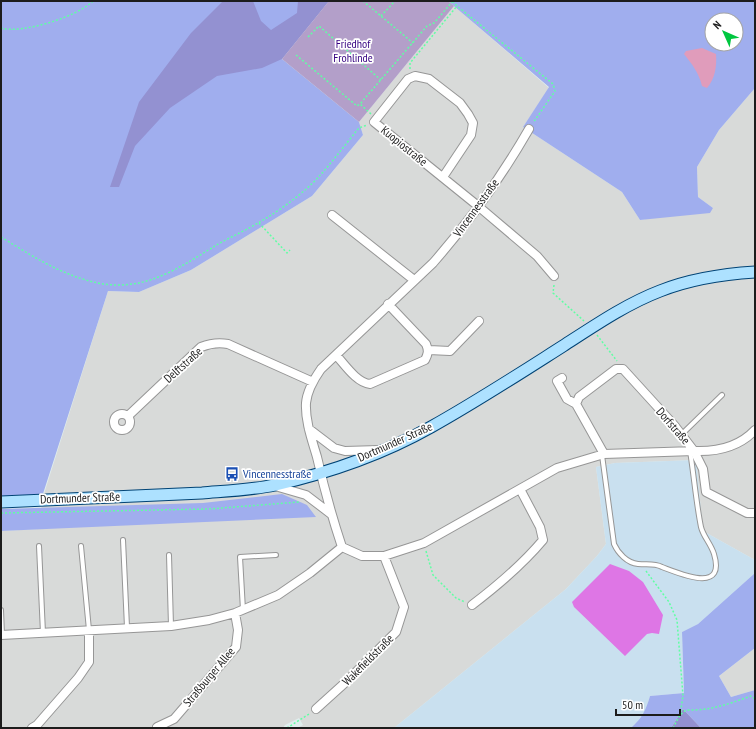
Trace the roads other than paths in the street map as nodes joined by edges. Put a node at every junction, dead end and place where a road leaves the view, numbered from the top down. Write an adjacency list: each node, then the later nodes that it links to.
1 (529, 129): 3 (street, Vincennesstraße)
2 (442, 177): 2 (street, Kuopiostraße); 3 (street, Kuopiostraße)
3 (478, 206): 6 (street, Kuopiostraße); 7 (street, Vincennesstraße)
4 (332, 215): 7 (street)
5 (755, 272): 20 (main road, Dortmunder Straße)
6 (554, 276)
7 (414, 280): 8 (street, Vincennesstraße)
8 (388, 304): 10 (street); 11 (street, Vincennesstraße)
9 (479, 321): 10 (street)
10 (429, 350): 11 (street)
11 (336, 355): 13 (street, Vincennesstraße)
12 (562, 378): 15 (street)
13 (313, 382): 16 (street, Delftstraße); 17 (street, Vincennesstraße)
14 (722, 395): 19 (lane)
15 (576, 404): 19 (street, Dorfstraße); 22 (street)
16 (128, 416)
17 (309, 429): 20 (street); 23 (street, Vincennesstraße)
18 (755, 430): 21 (street, Dorfstraße)
19 (681, 434): 21 (street, Dorfstraße)
20 (381, 450): 23 (main road, Dortmunder Straße)
21 (692, 451): 22 (street); 22 (lane); 27 (street)
22 (603, 455): 25 (street)
23 (320, 472): 24 (main road, Dortmunder Straße); 28 (street)
24 (273, 485): 26 (main road, Dortmunder Straße); 28 (street)
25 (520, 489): 35 (street); 36 (street)
26 (1, 502)
27 (755, 513)
28 (331, 514): 32 (street)
29 (123, 540): 40 (lane)
30 (39, 546): 42 (lane)
31 (81, 546): 41 (lane)
32 (342, 547): 35 (street); 38 (street)
33 (169, 555): 39 (lane)
34 (276, 555): 38 (lane)
35 (384, 556): 44 (street, Wakefieldstraße)
36 (472, 605)
37 (1, 610): 43 (lane)
38 (239, 611): 39 (street); 45 (street, Straßburger Allee)
39 (171, 626): 40 (street)
40 (127, 627): 41 (street)
41 (89, 630): 42 (street); 46 (street)
42 (43, 633): 43 (street)
43 (2, 635)
44 (316, 710)
45 (157, 727)
46 (32, 728)

